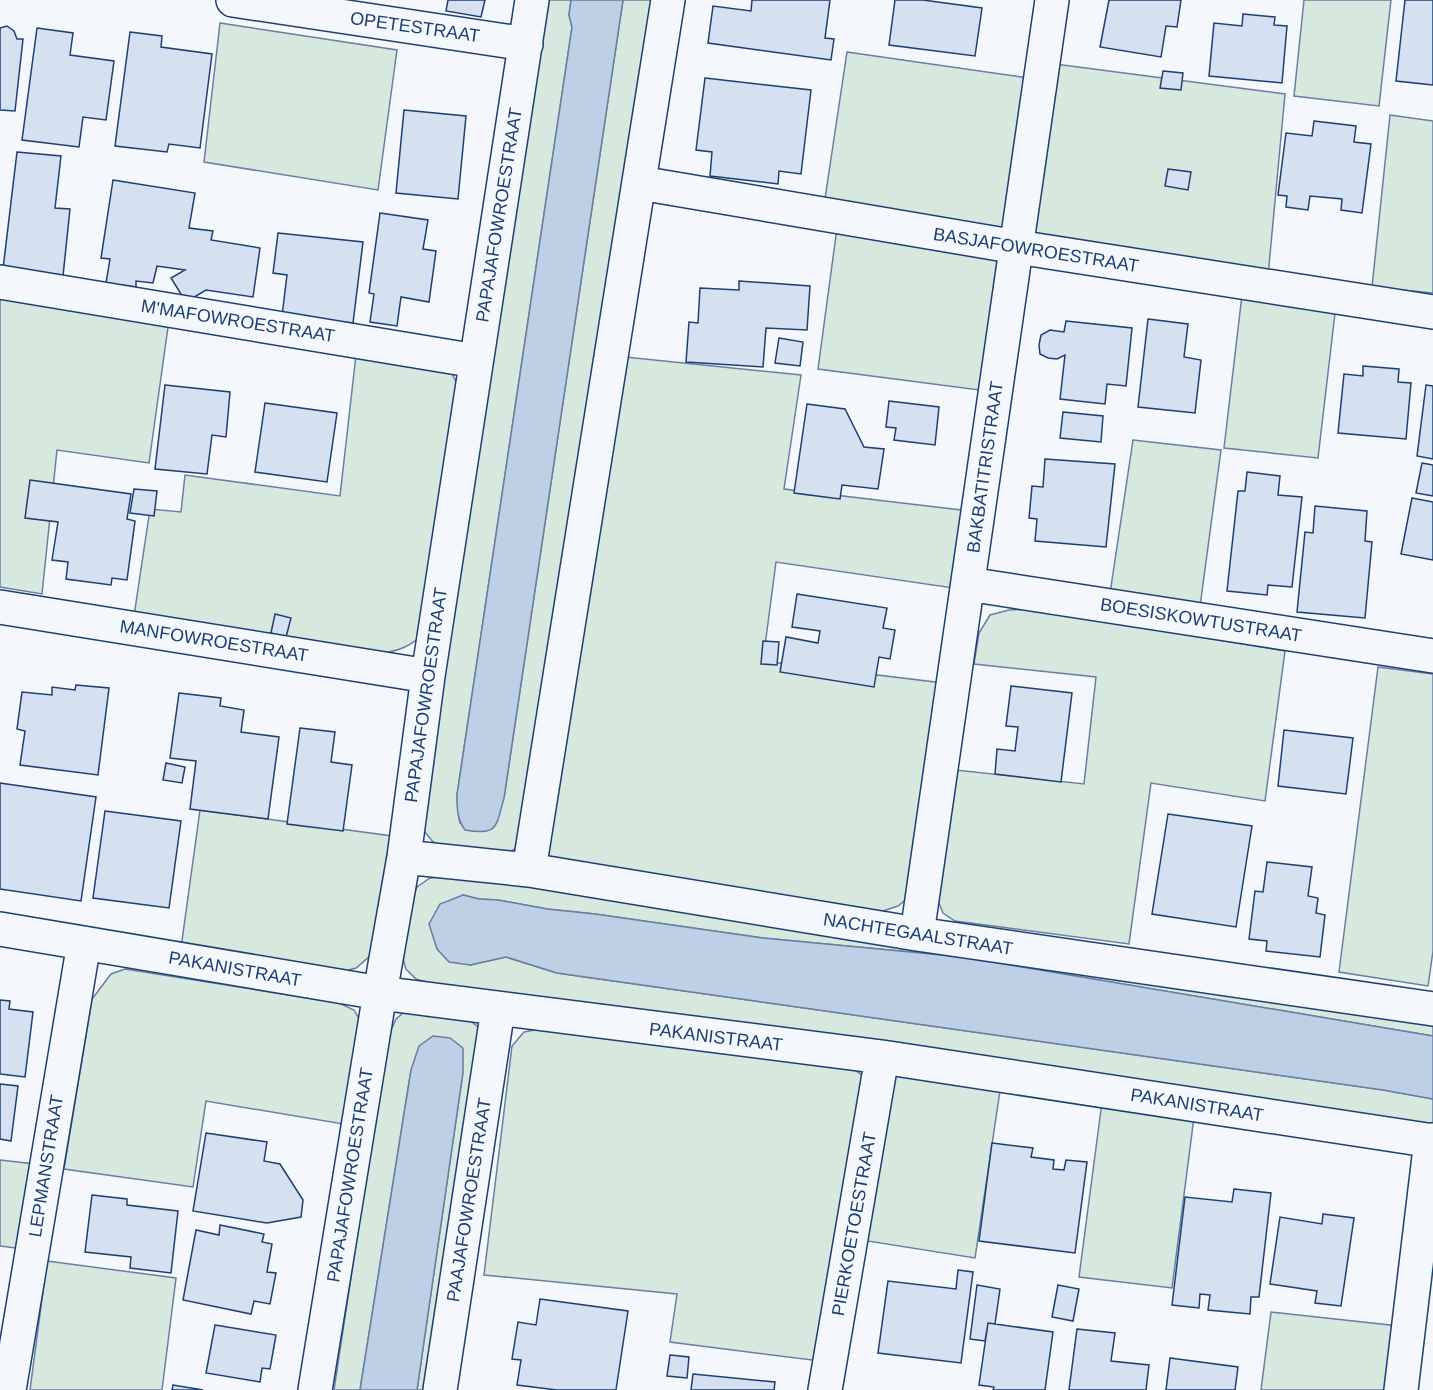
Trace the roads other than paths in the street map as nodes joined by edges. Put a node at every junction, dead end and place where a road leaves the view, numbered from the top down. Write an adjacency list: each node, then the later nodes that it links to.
1 (233, 0): 5 (street, OPETESTRAAT)
2 (532, 0): 5 (street, PAPAJAFOWROESTRAAT)
3 (668, 0): 6 (street)
4 (1052, 0): 7 (street, BAKBATITRISTRAAT)
5 (526, 44): 10 (street, PAPAJAFOWROESTRAAT)
6 (639, 183): 7 (street, BASJAFOWROESTRAAT); 16 (street)
7 (1017, 248): 9 (street, BASJAFOWROESTRAAT); 11 (street, BAKBATITRISTRAAT)
8 (0, 282): 10 (street, M'MAFOWROESTRAAT)
9 (1433, 312)
10 (476, 361): 14 (street, PAPAJAFOWROESTRAAT)
11 (968, 584): 13 (street, BOESISKOWTUSTRAAT); 18 (street, BAKBATITRISTRAAT)
12 (0, 607): 14 (street, MANFOWROESTRAAT)
13 (1433, 656)
14 (428, 676): 15 (street, PAPAJAFOWROESTRAAT)
15 (404, 857): 16 (street, NACHTEGAALSTRAAT); 20 (street, PAPAJAFOWROESTRAAT)
16 (529, 870): 18 (street, NACHTEGAALSTRAAT)
17 (0, 929): 19 (street, PAKANISTRAAT)
18 (917, 934): 22 (street, NACHTEGAALSTRAAT)
19 (84, 943): 20 (street, PAKANISTRAAT); 25 (street, LEPMANSTRAAT)
20 (380, 993): 21 (street, PAKANISTRAAT); 26 (street, PAPAJAFOWROESTRAAT)
21 (498, 1009): 23 (street, PAKANISTRAAT); 27 (street, PAAJAFOWROESTRAAT)
22 (1433, 1009)
23 (882, 1057): 24 (street, PAKANISTRAAT); 28 (street, PIERKOETOESTRAAT)
24 (1432, 1141): 29 (street)
25 (9, 1390)
26 (315, 1390)
27 (440, 1390)
28 (825, 1390)
29 (1401, 1390)

